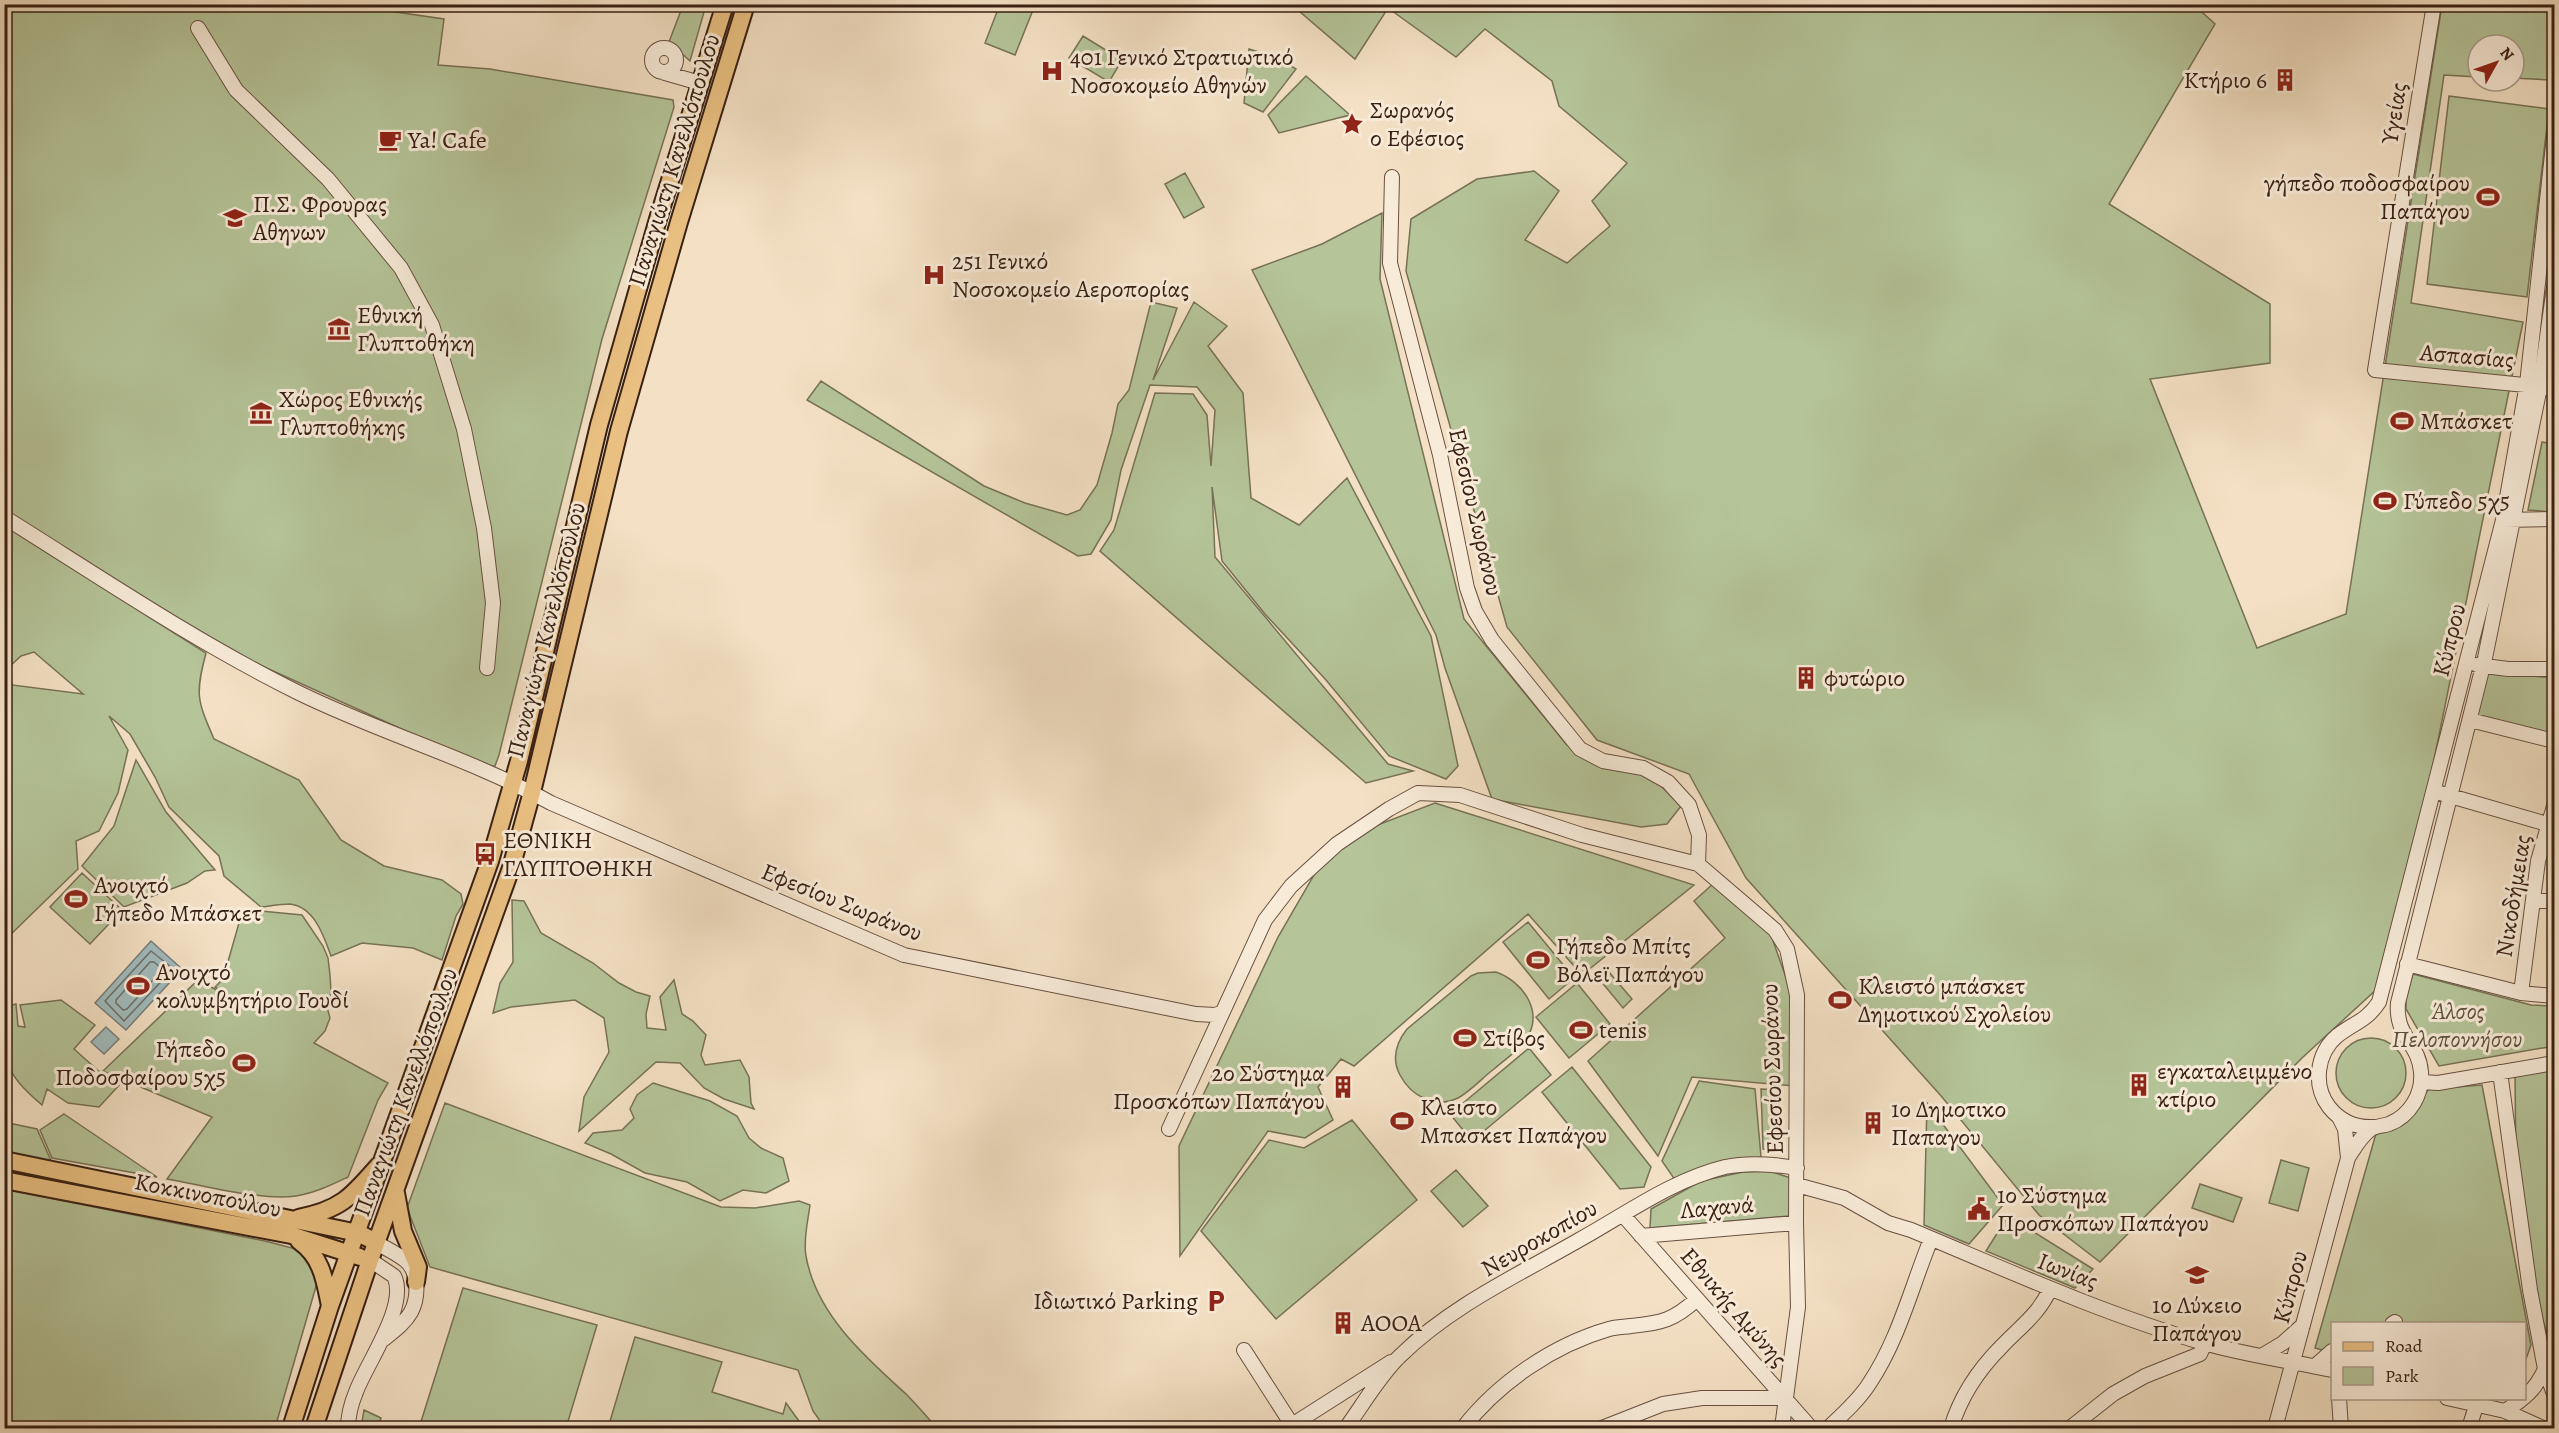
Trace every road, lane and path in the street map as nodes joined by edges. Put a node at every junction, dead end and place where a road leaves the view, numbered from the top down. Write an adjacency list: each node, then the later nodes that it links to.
1 (724, 4): 6 (main road, Παναγιώτη Κανελλόπουλου)
2 (746, 4): 26 (main road, Παναγιώτη Κανελλόπουλου)
3 (2434, 4): 13 (street, Υγείας)
4 (198, 28): 20 (street)
5 (665, 73): 6 (street)
6 (700, 83): 24 (main road, Παναγιώτη Κανελλόπουλου)
7 (2554, 138): 9 (street, Κύπρου)
8 (1392, 177): 30 (street, Εφεσίου Σωράνου)
9 (2551, 191): 10 (street, Κύπρου)
10 (2539, 276): 11 (street); 14 (street, Κύπρου)
11 (2554, 277)
12 (2554, 287): 14 (street, Κύπρου)
13 (2375, 370): 14 (street, Ασπασίας)
14 (2541, 386): 16 (street, Κύπρου)
15 (4, 517): 24 (street, Εφεσίου Σωράνου)
16 (2509, 519): 17 (street); 18 (street, Κύπρου); 19 (street, Κύπρου)
17 (2554, 519)
18 (2466, 662): 19 (street); 25 (street, Κύπρου)
19 (2483, 666): 21 (street); 22 (street, Κύπρου)
20 (488, 668)
21 (2554, 669)
22 (2470, 720): 23 (street); 27 (street, Κύπρου)
23 (2554, 741)
24 (512, 782): 26 (street, Εφεσίου Σωράνου); 43 (main road, Παναγιώτη Κανελλόπουλου)
25 (2435, 791): 27 (street); 40 (street, Κύπρου)
26 (532, 792): 36 (street, Εφεσίου Σωράνου); 49 (main road, Παναγιώτη Κανελλόπουλου)
27 (2449, 795): 29 (street); 33 (street, Κύπρου)
28 (2554, 806): 29 (street, Νικοδήμειας)
29 (2551, 826): 31 (street, Νικοδήμειας)
30 (1698, 864): 36 (street, Εφεσίου Σωράνου); 46 (street, Εφεσίου Σωράνου)
31 (2533, 901): 32 (street); 34 (street, Νικοδήμειας)
32 (2554, 901)
33 (2408, 964): 34 (street); 39 (street, Κύπρου)
34 (2521, 993): 35 (street)
35 (2554, 996)
36 (1221, 1013): 42 (street, Εφεσίου Σωράνου)
37 (2554, 1063): 38 (street)
38 (2500, 1072): 39 (street); 72 (street)
39 (2421, 1082): 41 (street, Κύπρου)
40 (2339, 1117): 41 (street); 44 (street, Κύπρου)
41 (2374, 1127): 44 (street, Κύπρου)
42 (1169, 1129)
43 (386, 1157): 52 (main road); 53 (main road, Παναγιώτη Κανελλόπουλου)
44 (2348, 1158): 63 (street, Κύπρου)
45 (4, 1160): 52 (main road, Κοκκινοπούλου)
46 (1797, 1168): 48 (street, Εφεσίου Σωράνου); 50 (street, Νευροκοπίου)
47 (4, 1180): 52 (main road, Κοκκινοπούλου)
48 (1797, 1185): 51 (street, Εφεσίου Σωράνου); 55 (street, Ιωνίας)
49 (396, 1192): 56 (main road, Παναγιώτη Κανελλόπουλου); 59 (main road)
50 (1623, 1215): 54 (street, Εθνικής Αμύνης); 69 (street, Νευροκοπίου)
51 (1796, 1223): 54 (street, Λαχανά); 76 (street, Εφεσίου Σωράνου)
52 (291, 1227): 53 (main road, Κοκκινοπούλου); 57 (main road, Κοκκινοπούλου); 62 (main road)
53 (358, 1233): 56 (main road, Κοκκινοπούλου); 57 (main road, Παναγιώτη Κανελλόπουλου); 58 (main road)
54 (1641, 1236): 61 (street, Εθνικής Αμύνης)
55 (1931, 1239): 60 (street, Ιωνίας); 91 (street)
56 (376, 1243): 58 (main road, Παναγιώτη Κανελλόπουλου); 59 (street)
57 (350, 1254): 58 (main road, Κοκκινοπούλου); 62 (main road, Παναγιώτη Κανελλόπουλου)
58 (370, 1260): 64 (street); 84 (main road, Παναγιώτη Κανελλόπουλου)
59 (416, 1282): 64 (street)
60 (2050, 1289): 65 (street, Ιωνίας); 92 (street)
61 (1697, 1299): 76 (street, Εθνικής Αμύνης); 87 (street)
62 (330, 1306): 83 (main road, Παναγιώτη Κανελλόπουλου)
63 (2302, 1325): 68 (street); 70 (street, Κύπρου)
64 (384, 1339): 85 (street)
65 (2205, 1343): 68 (street, Ιωνίας); 93 (street)
66 (1244, 1350): 82 (street)
67 (2331, 1351): 71 (street)
68 (2263, 1355): 70 (street, Ιωνίας)
69 (1399, 1356): 82 (street); 86 (street, Νευροκοπίου)
70 (2293, 1361): 71 (street, Ιωνίας); 94 (street, Κύπρου)
71 (2315, 1366): 73 (street, Ιωνίας)
72 (2546, 1369): 74 (street); 75 (street)
73 (2331, 1370)
74 (2554, 1394)
75 (2526, 1397)
76 (1784, 1398): 88 (street); 89 (street, Εφεσίου Σωράνου); 90 (street, Εθνικής Αμύνης)
77 (2339, 1400): 95 (street)
78 (2454, 1400): 80 (street)
79 (2522, 1400): 81 (street)
80 (2476, 1406): 81 (street); 96 (street)
81 (2505, 1411): 97 (street)
82 (1293, 1427)
83 (291, 1428)
84 (314, 1428)
85 (348, 1428)
86 (1346, 1428)
87 (1463, 1428)
88 (1602, 1428)
89 (1782, 1428)
90 (1811, 1428)
91 (1828, 1428)
92 (1951, 1428)
93 (2070, 1428)
94 (2275, 1428)
95 (2341, 1428)
96 (2467, 1428)
97 (2543, 1428)

